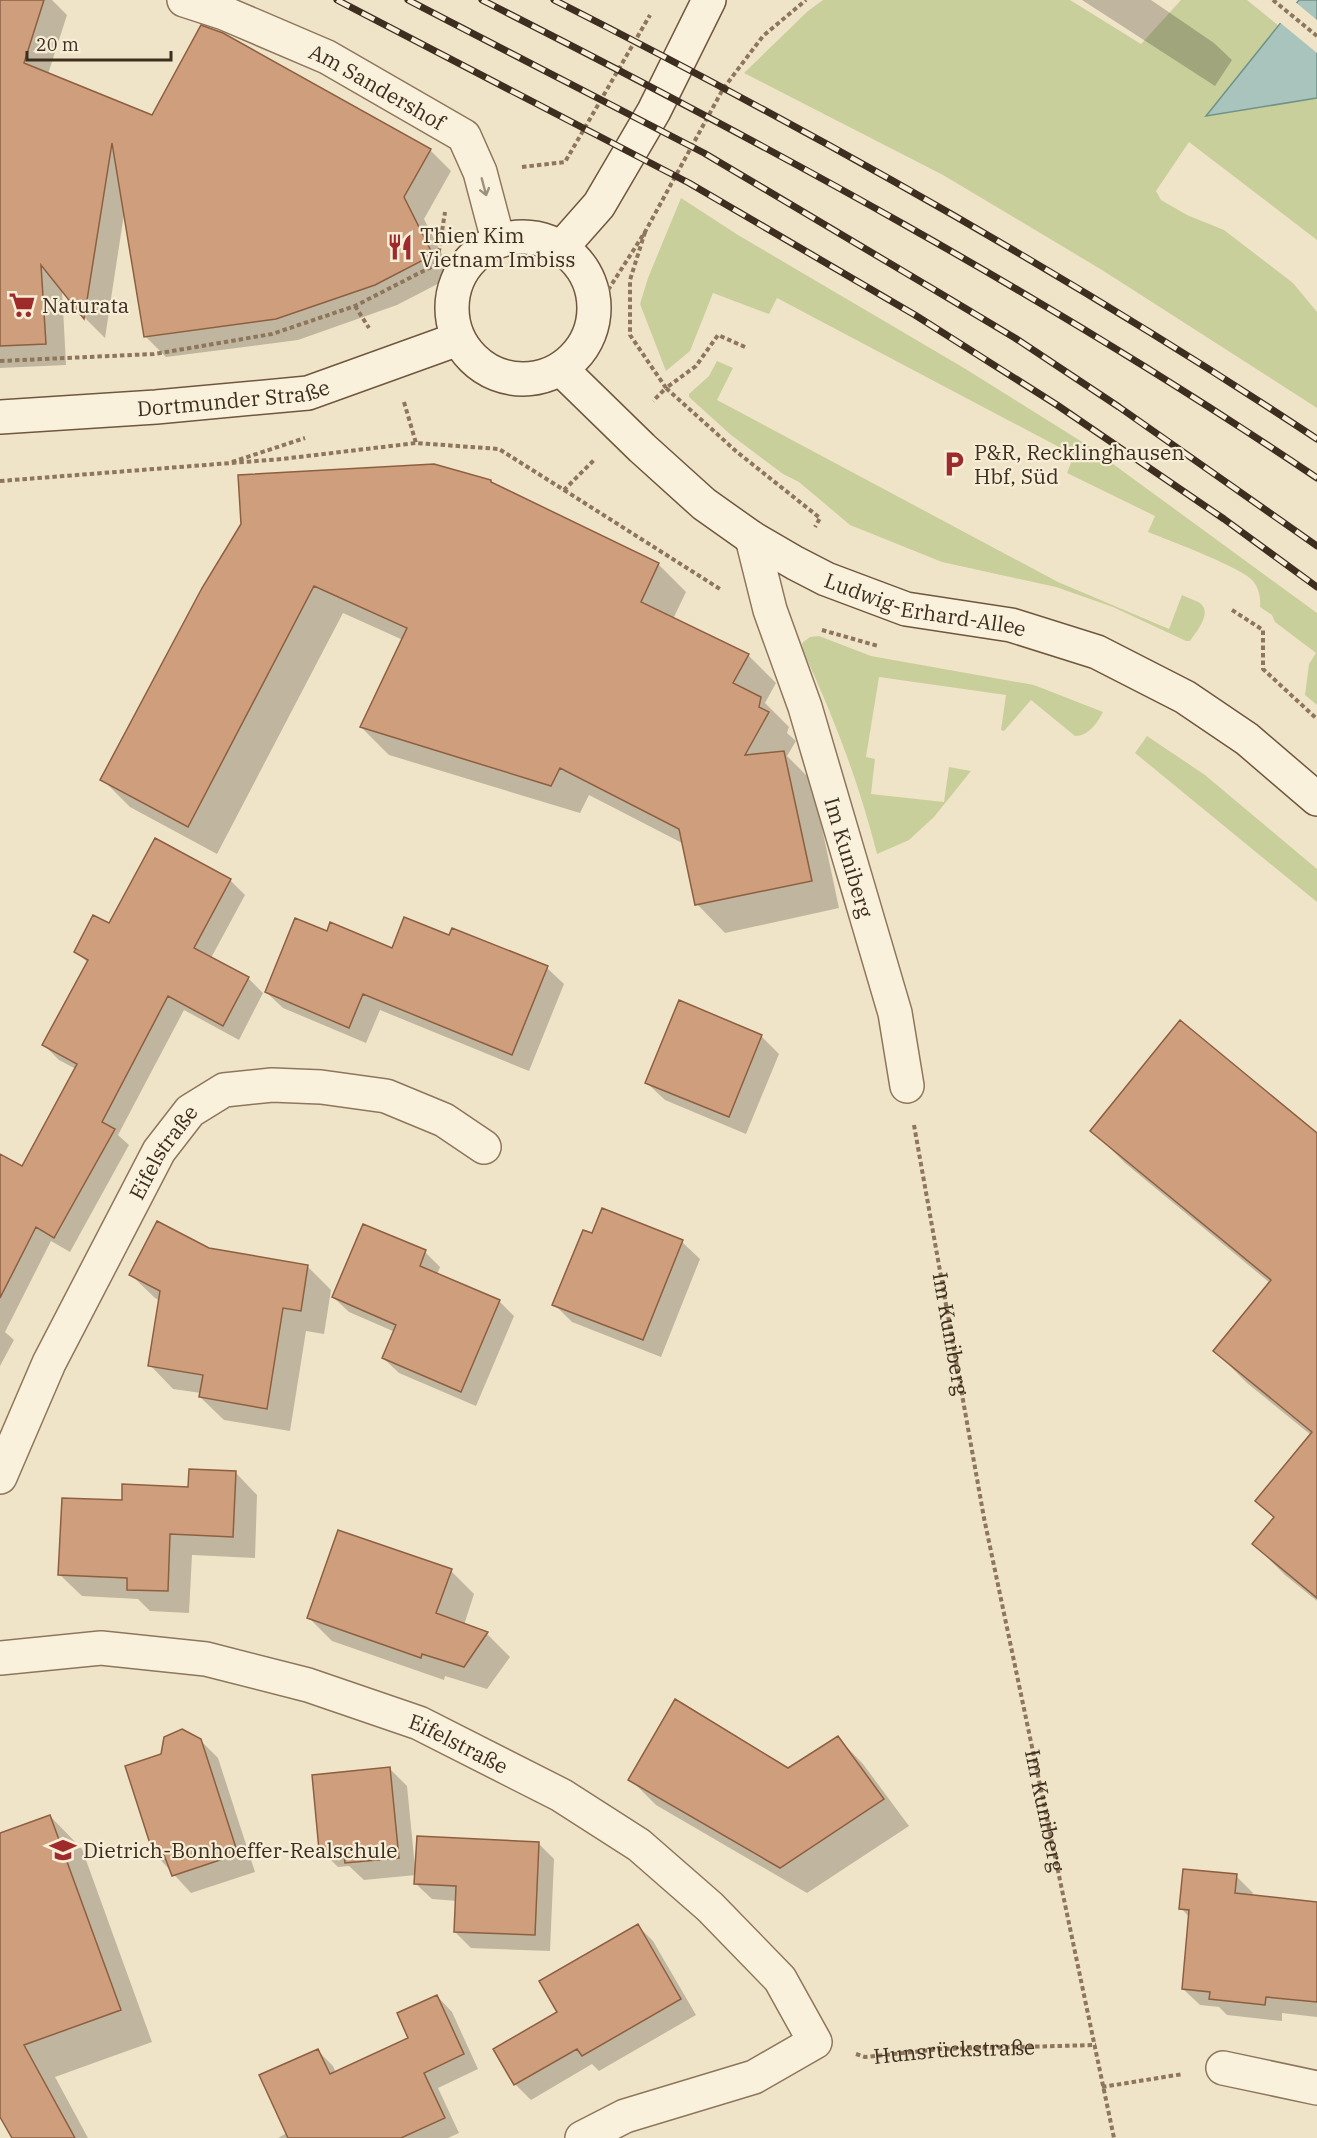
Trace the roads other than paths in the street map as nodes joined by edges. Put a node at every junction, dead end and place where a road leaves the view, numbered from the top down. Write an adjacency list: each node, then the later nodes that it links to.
1 (184, 0): 6 (street, Am Sandershof, one-way to 6)
2 (709, 0): 5 (street)
3 (720, 0): 5 (street)
4 (729, 0): 5 (street)
5 (691, 38): 7 (street)
6 (498, 240): 7 (street); 8 (street)
7 (562, 247): 9 (street)
8 (458, 339): 9 (street); 10 (street, Dortmunder Straße)
9 (562, 370): 11 (street, Ludwig-Erhard-Allee)
10 (0, 417)
11 (752, 538): 12 (street, Ludwig-Erhard-Allee); 13 (street, Im Kuniberg)
12 (1317, 799)
13 (908, 1086)
14 (484, 1147): 15 (street, Eifelstraße)
15 (0, 1477)
16 (0, 1658): 19 (street, Eifelstraße)
17 (1223, 2068): 18 (street)
18 (1317, 2088)
19 (582, 2138)

